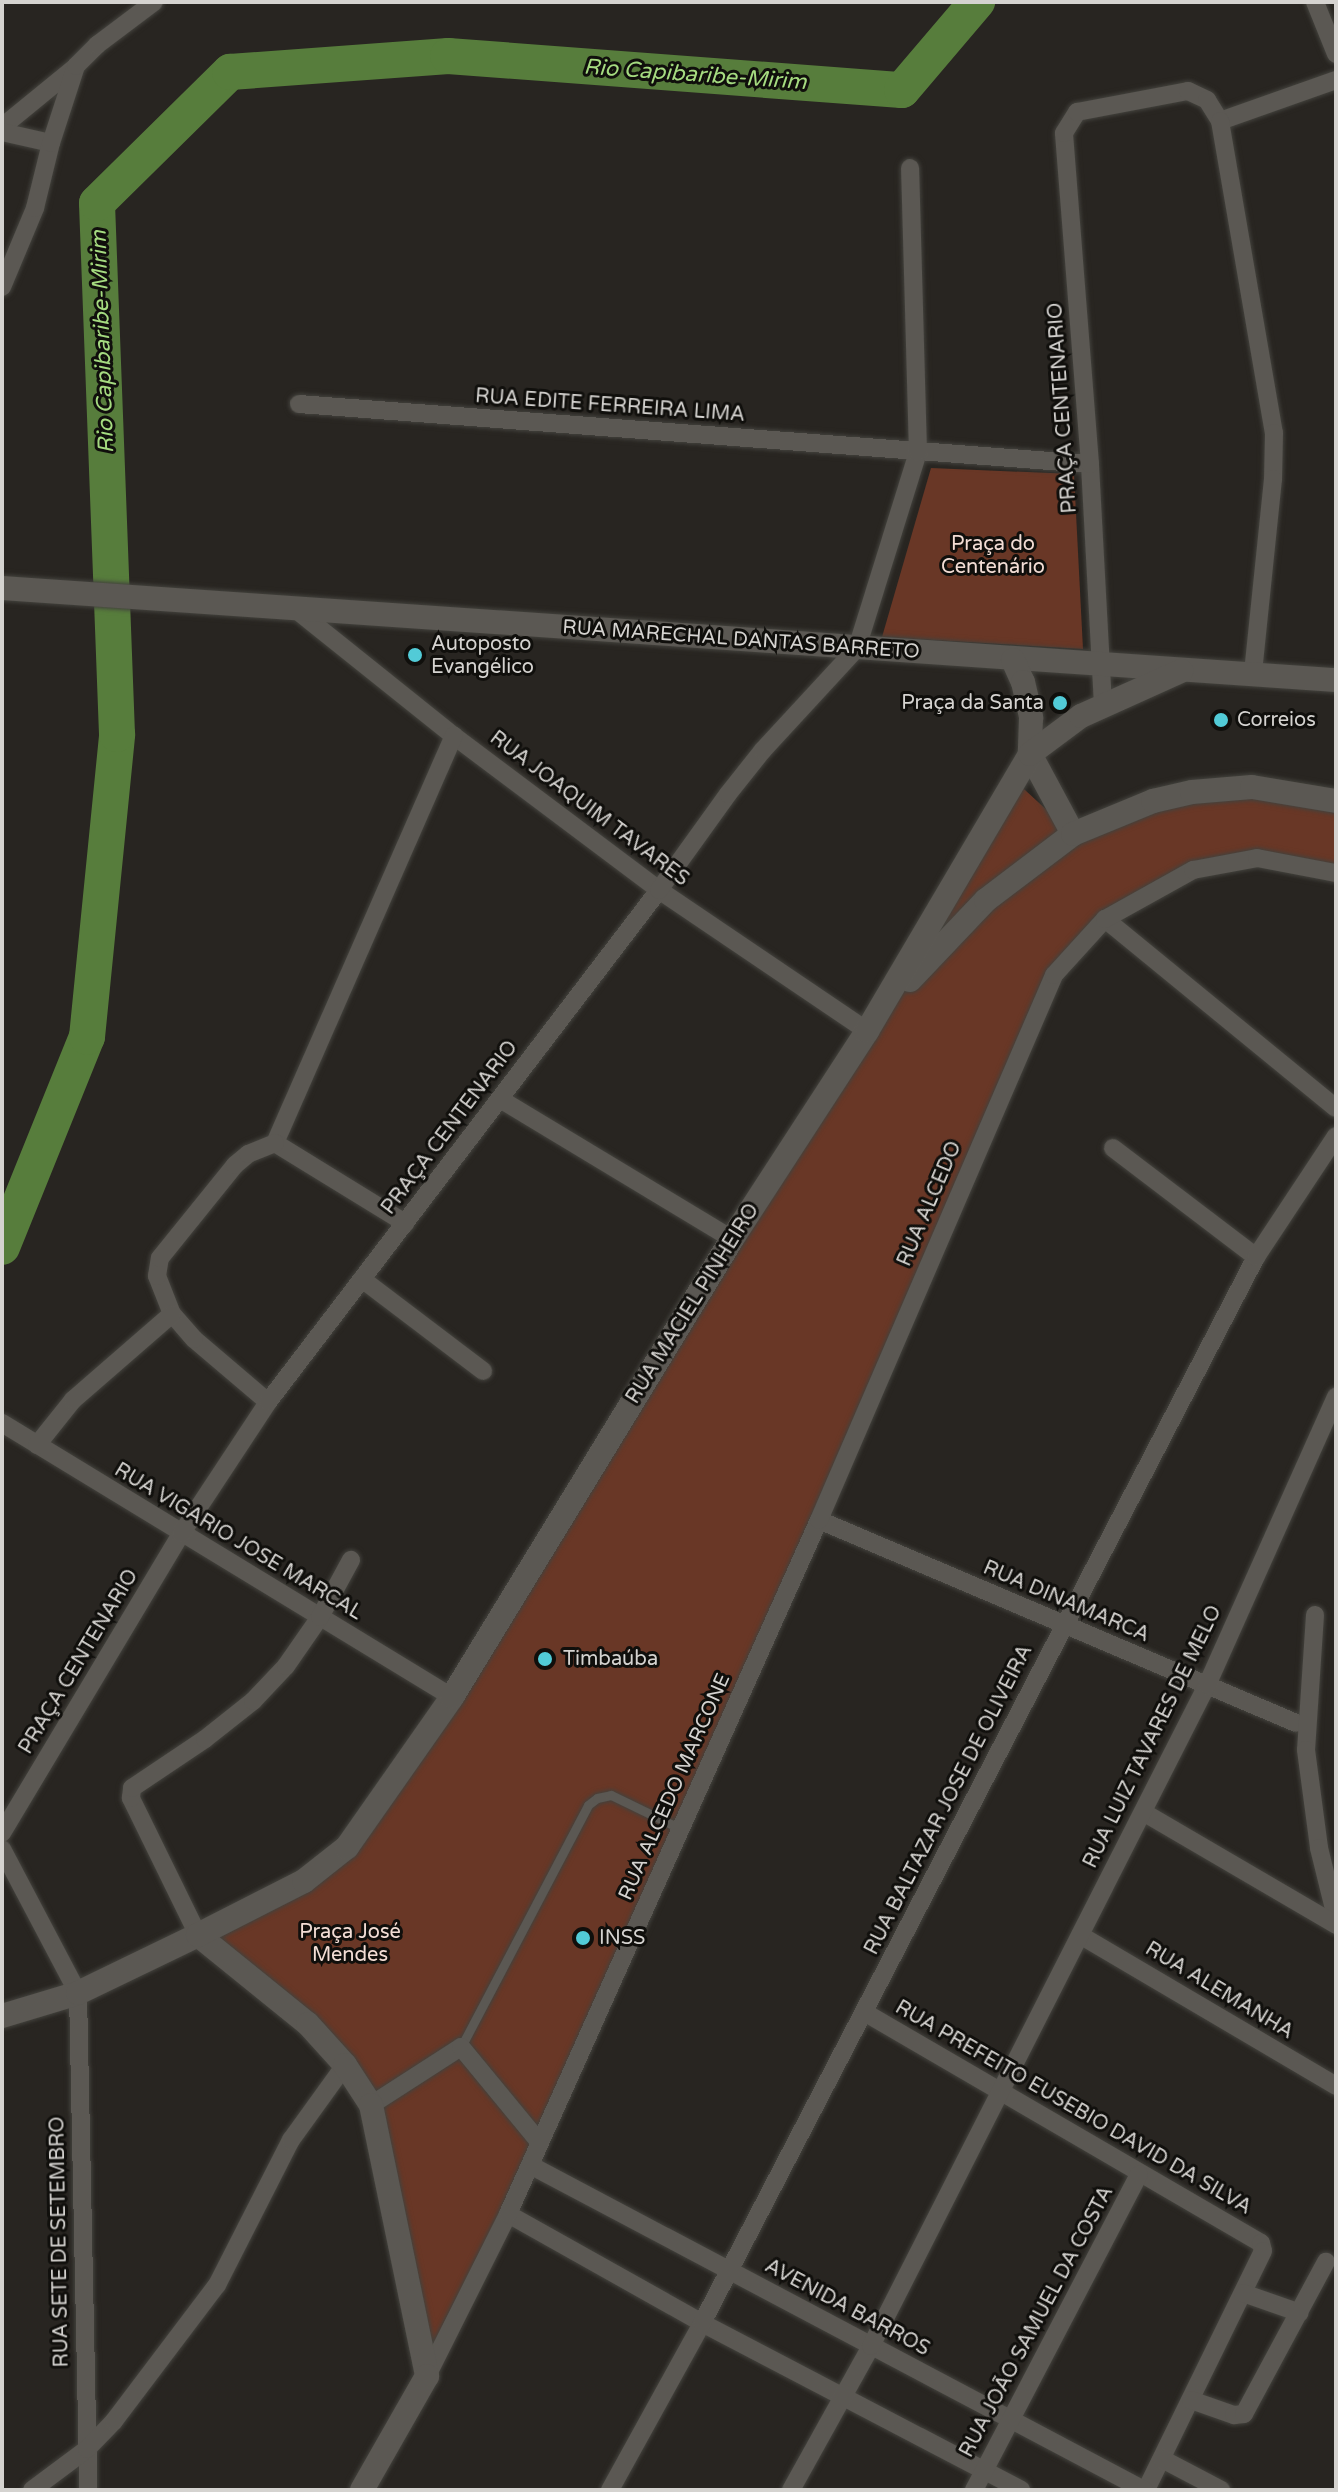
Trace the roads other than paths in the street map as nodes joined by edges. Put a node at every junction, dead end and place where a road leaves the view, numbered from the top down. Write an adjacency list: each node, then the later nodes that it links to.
1 (154, 2): 4 (street)
2 (1315, 2): 3 (street)
3 (1336, 54)
4 (76, 66): 7 (street); 8 (street)
5 (1336, 80): 6 (street)
6 (1220, 121): 13 (street, PRAÇA CENTENARIO); 20 (street)
7 (2, 130): 8 (street)
8 (51, 143): 10 (street)
9 (910, 168): 12 (street, PRAÇA CENTENARIO)
10 (2, 287)
11 (299, 404): 12 (street, RUA EDITE FERREIRA LIMA)
12 (918, 452): 13 (street, RUA EDITE FERREIRA LIMA); 16 (street, PRAÇA CENTENARIO)
13 (1090, 464): 18 (street, PRAÇA CENTENARIO)
14 (10, 588): 15 (street, RUA MARECHAL DANTAS BARRETO)
15 (294, 608): 16 (street, RUA MARECHAL DANTAS BARRETO); 23 (street, RUA JOAQUIM TAVARES)
16 (857, 648): 17 (street, RUA MARECHAL DANTAS BARRETO); 28 (street, PRAÇA CENTENARIO)
17 (1013, 660): 18 (street, RUA MARECHAL DANTAS BARRETO); 24 (street)
18 (1099, 664): 19 (street, RUA MARECHAL DANTAS BARRETO); 22 (street, PRAÇA CENTENARIO)
19 (1181, 671): 20 (street, RUA MARECHAL DANTAS BARRETO); 22 (street, RUA MACIEL PINHEIRO)
20 (1253, 674): 21 (street, RUA MARECHAL DANTAS BARRETO)
21 (1336, 680)
22 (1103, 705): 24 (street, RUA MACIEL PINHEIRO)
23 (454, 736): 28 (street, RUA JOAQUIM TAVARES); 34 (street)
24 (1030, 754): 26 (street); 30 (street, RUA MACIEL PINHEIRO)
25 (1336, 801): 26 (street)
26 (1073, 834): 30 (street)
27 (1336, 873): 29 (street, RUA ALCEDO)
28 (659, 890): 30 (street, RUA JOAQUIM TAVARES); 31 (street, PRAÇA CENTENARIO)
29 (1105, 919): 32 (street); 46 (street, RUA ALCEDO)
30 (867, 1031): 37 (street, RUA MACIEL PINHEIRO)
31 (500, 1099): 36 (street, PRAÇA CENTENARIO); 37 (street)
32 (1336, 1108)
33 (1336, 1136): 38 (street, RUA BALTAZAR JOSE DE OLIVEIRA)
34 (275, 1143): 36 (street); 40 (street)
35 (1113, 1148): 38 (street)
36 (405, 1223): 39 (street, PRAÇA CENTENARIO)
37 (732, 1239): 53 (street, RUA MACIEL PINHEIRO)
38 (1256, 1257): 51 (street, RUA BALTAZAR JOSE DE OLIVEIRA)
39 (362, 1279): 41 (street); 43 (street, PRAÇA CENTENARIO)
40 (172, 1314): 43 (street); 45 (street)
41 (483, 1371)
42 (1336, 1396): 52 (street, RUA LUIZ TAVARES DE MELO)
43 (268, 1402): 47 (street, PRAÇA CENTENARIO)
44 (2, 1423): 45 (street, RUA VIGARIO JOSE MARCAL)
45 (37, 1445): 47 (street, RUA VIGARIO JOSE MARCAL)
46 (819, 1520): 51 (street, RUA DINAMARCA); 56 (street, RUA ALCEDO MARCONE)
47 (181, 1534): 50 (street, RUA VIGARIO JOSE MARCAL); 57 (street, PRAÇA CENTENARIO)
48 (351, 1560): 50 (street)
49 (1315, 1615): 59 (street)
50 (320, 1617): 53 (street, RUA VIGARIO JOSE MARCAL); 61 (street)
51 (1064, 1627): 52 (street, RUA DINAMARCA); 64 (street, RUA BALTAZAR JOSE DE OLIVEIRA)
52 (1207, 1685): 54 (street, RUA DINAMARCA); 55 (street, RUA LUIZ TAVARES DE MELO)
53 (452, 1697): 61 (street, RUA MACIEL PINHEIRO)
54 (1296, 1723)
55 (1143, 1812): 60 (street); 62 (street, RUA LUIZ TAVARES DE MELO)
56 (681, 1829): 66 (lane); 71 (street, RUA ALCEDO MARCONE)
57 (2, 1833)
58 (2, 1849): 63 (street)
59 (1336, 1917)
60 (1336, 1925)
61 (198, 1935): 63 (street, RUA MACIEL PINHEIRO); 67 (street)
62 (1080, 1935): 68 (street, RUA ALEMANHA); 69 (street, RUA LUIZ TAVARES DE MELO)
63 (78, 1993): 65 (street, RUA MACIEL PINHEIRO); 85 (street, RUA SETE DE SETEMBRO)
64 (864, 2012): 69 (street, RUA PREFEITO EUSEBIO DAVID DA SILVA); 76 (street, RUA BALTAZAR JOSE DE OLIVEIRA)
65 (2, 2016)
66 (461, 2047): 70 (street); 71 (street)
67 (345, 2065): 70 (street); 85 (street)
68 (1336, 2086)
69 (1000, 2092): 73 (street, RUA PREFEITO EUSEBIO DAVID DA SILVA); 80 (street, RUA LUIZ TAVARES DE MELO)
70 (371, 2105): 81 (street)
71 (540, 2143): 72 (street, RUA ALCEDO MARCONE)
72 (530, 2165): 74 (street, RUA ALCEDO MARCONE); 76 (street, AVENIDA BARROS)
73 (1139, 2174): 77 (street, RUA PREFEITO EUSEBIO DAVID DA SILVA); 84 (street, RUA JOÃO SAMUEL DA COSTA)
74 (508, 2214): 79 (street); 81 (street, RUA ALCEDO MARCONE)
75 (1326, 2262): 78 (street)
76 (730, 2271): 79 (street, RUA BALTAZAR JOSE DE OLIVEIRA); 80 (street, AVENIDA BARROS)
77 (1243, 2293): 78 (street); 83 (street)
78 (1300, 2313): 83 (street)
79 (702, 2323): 82 (street); 91 (street, RUA BALTAZAR JOSE DE OLIVEIRA)
80 (871, 2346): 82 (street, RUA LUIZ TAVARES DE MELO); 84 (street, AVENIDA BARROS)
81 (427, 2376): 90 (street)
82 (842, 2395): 87 (street); 92 (street, RUA LUIZ TAVARES DE MELO)
83 (1191, 2400): 86 (street)
84 (1013, 2421): 87 (street, RUA JOÃO SAMUEL DA COSTA); 95 (street, AVENIDA BARROS)
85 (87, 2449): 88 (street); 89 (street, RUA SETE DE SETEMBRO)
86 (1162, 2459): 95 (street); 96 (street)
87 (985, 2469): 93 (street, RUA JOÃO SAMUEL DA COSTA); 94 (street)
88 (32, 2490)
89 (88, 2490)
90 (362, 2490)
91 (610, 2490)
92 (791, 2490)
93 (974, 2490)
94 (1021, 2490)
95 (1145, 2490)
96 (1221, 2490)

